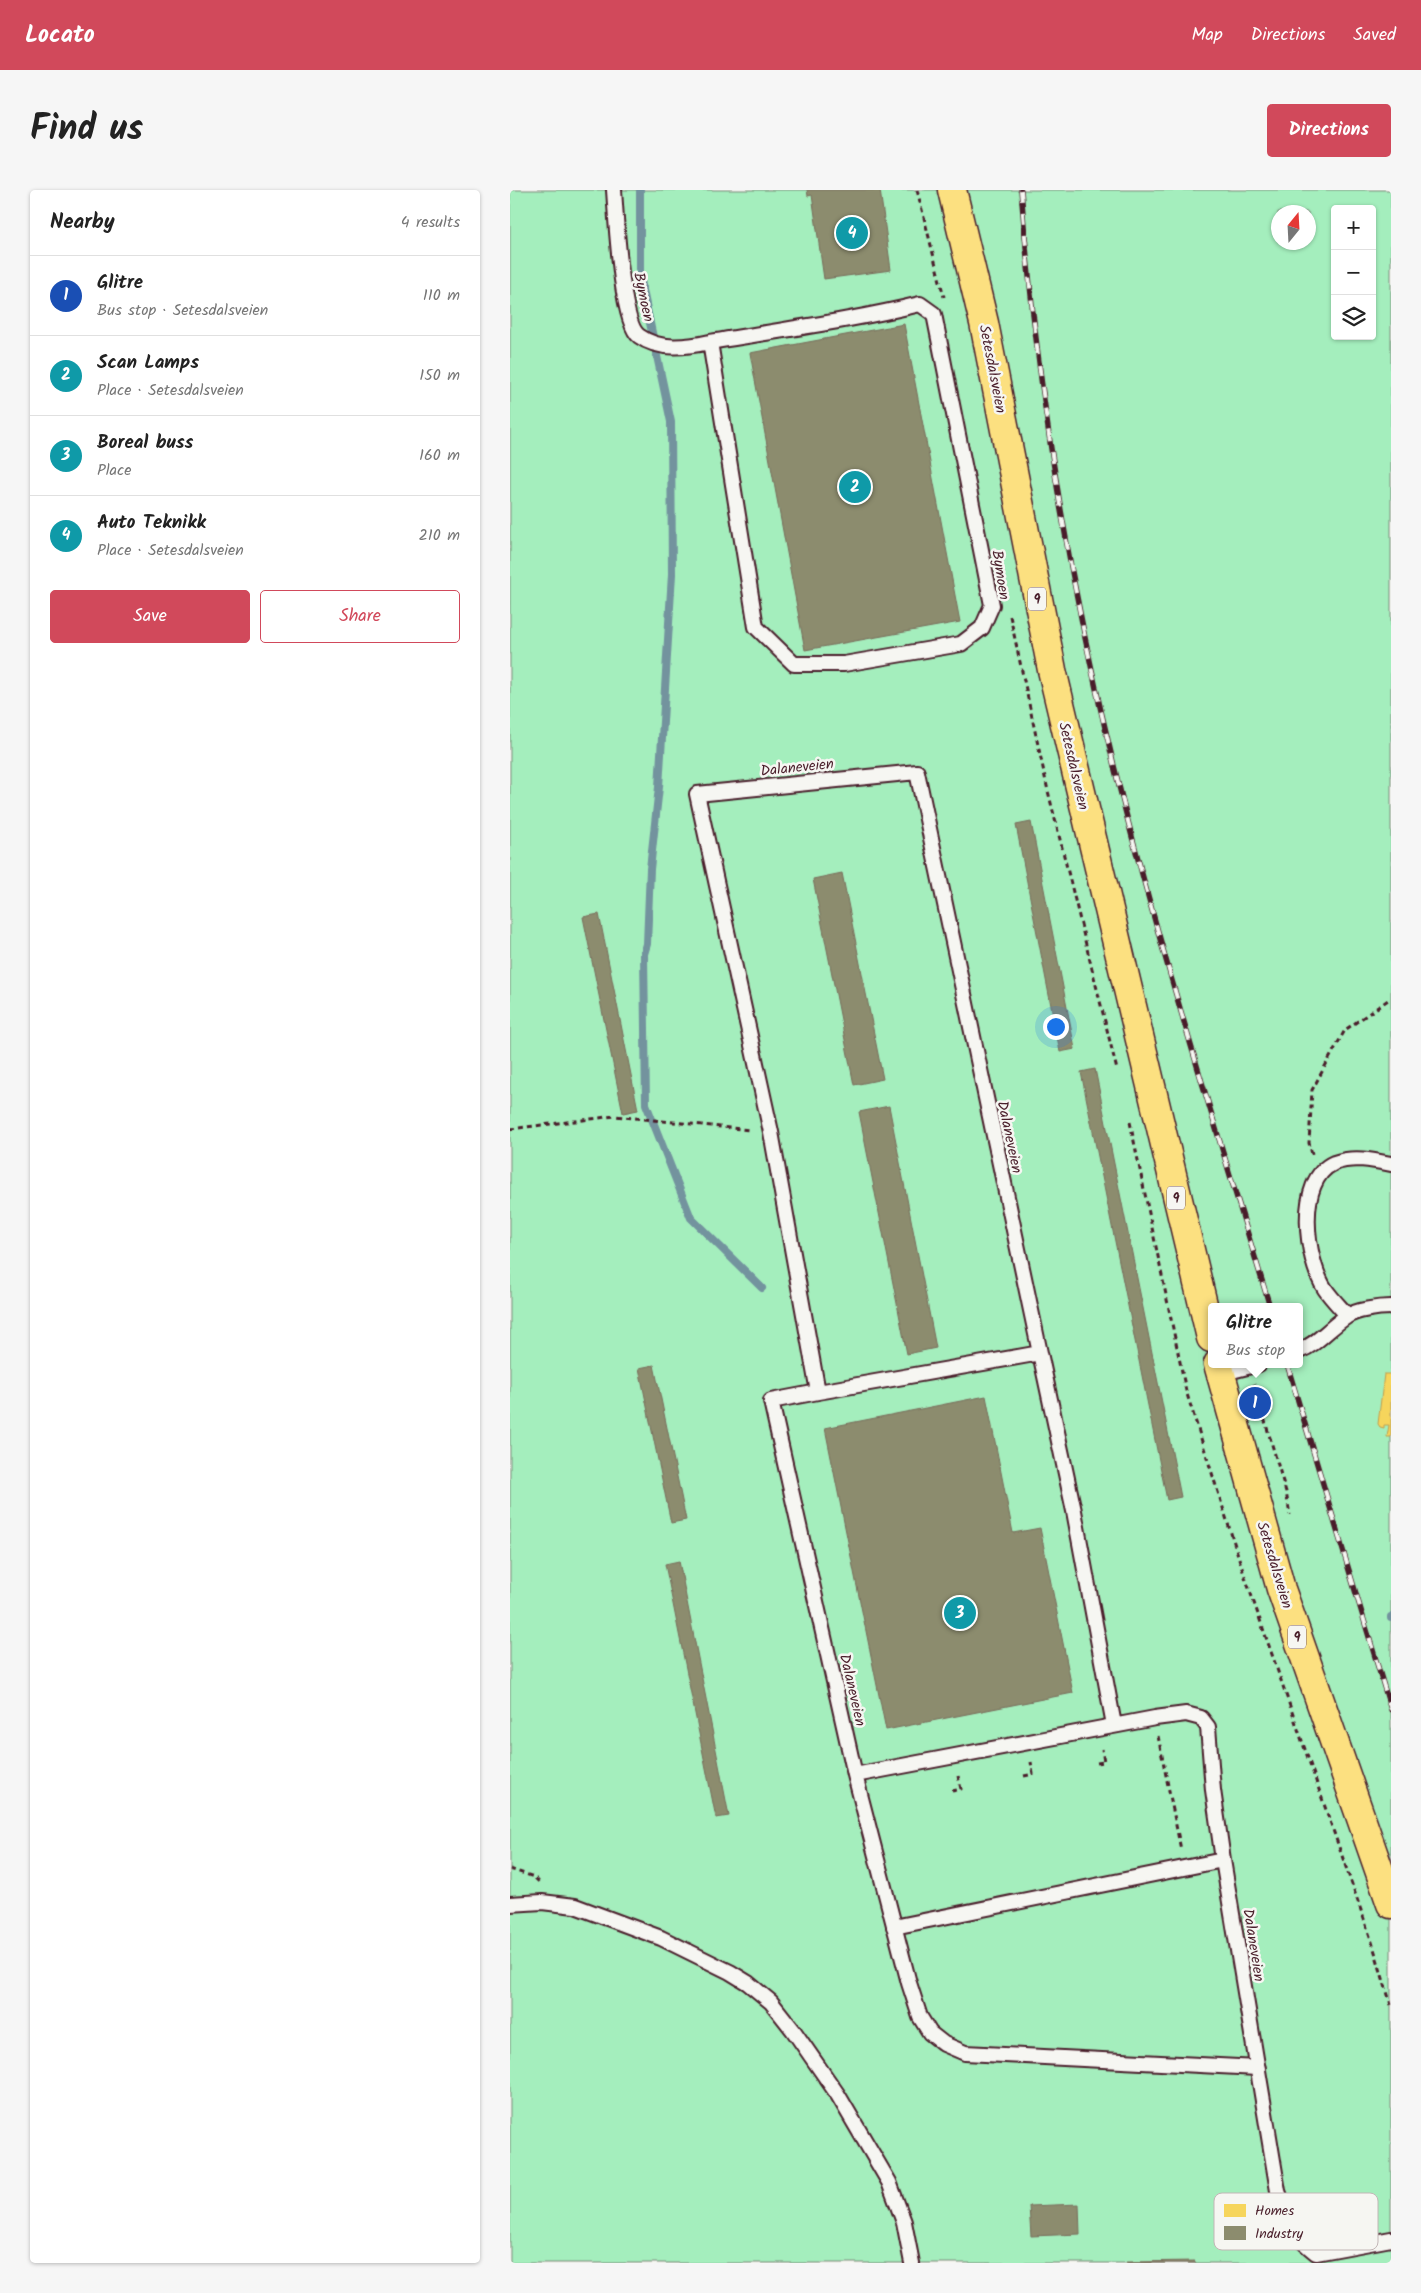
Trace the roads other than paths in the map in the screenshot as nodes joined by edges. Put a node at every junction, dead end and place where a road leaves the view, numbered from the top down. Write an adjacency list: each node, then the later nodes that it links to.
1 (614, 190): 3 (lane, Bymoen)
2 (952, 190): 7 (highway, Setesdalsveien / 9)
3 (710, 342): 3 (lane, Bymoen)
4 (1391, 1164): 6 (lane)
5 (1391, 1307): 6 (lane)
6 (1347, 1315): 8 (lane)
7 (1208, 1325)
8 (1303, 1349)
9 (1040, 1353): 11 (lane, Dalaneveien); 11 (lane, Dalaneveien); 12 (lane, Dalaneveien)
10 (1219, 1369): 16 (highway, Setesdalsveien / 9)
11 (818, 1392): 13 (lane, Dalaneveien)
12 (1114, 1725): 13 (lane, Dalaneveien); 14 (lane, Dalaneveien)
13 (855, 1774): 17 (lane)
14 (1223, 1860): 17 (lane); 18 (lane, Dalaneveien)
15 (510, 1904): 24 (lane)
16 (1391, 1904)
17 (894, 1927): 18 (lane)
18 (1258, 2068): 19 (lane, Dalaneveien)
19 (1279, 2193)
20 (1391, 2239): 21 (lane, Dalaneveien)
21 (1378, 2242)
22 (1348, 2250): 23 (lane, Dalaneveien)
23 (1316, 2258)
24 (912, 2263)

